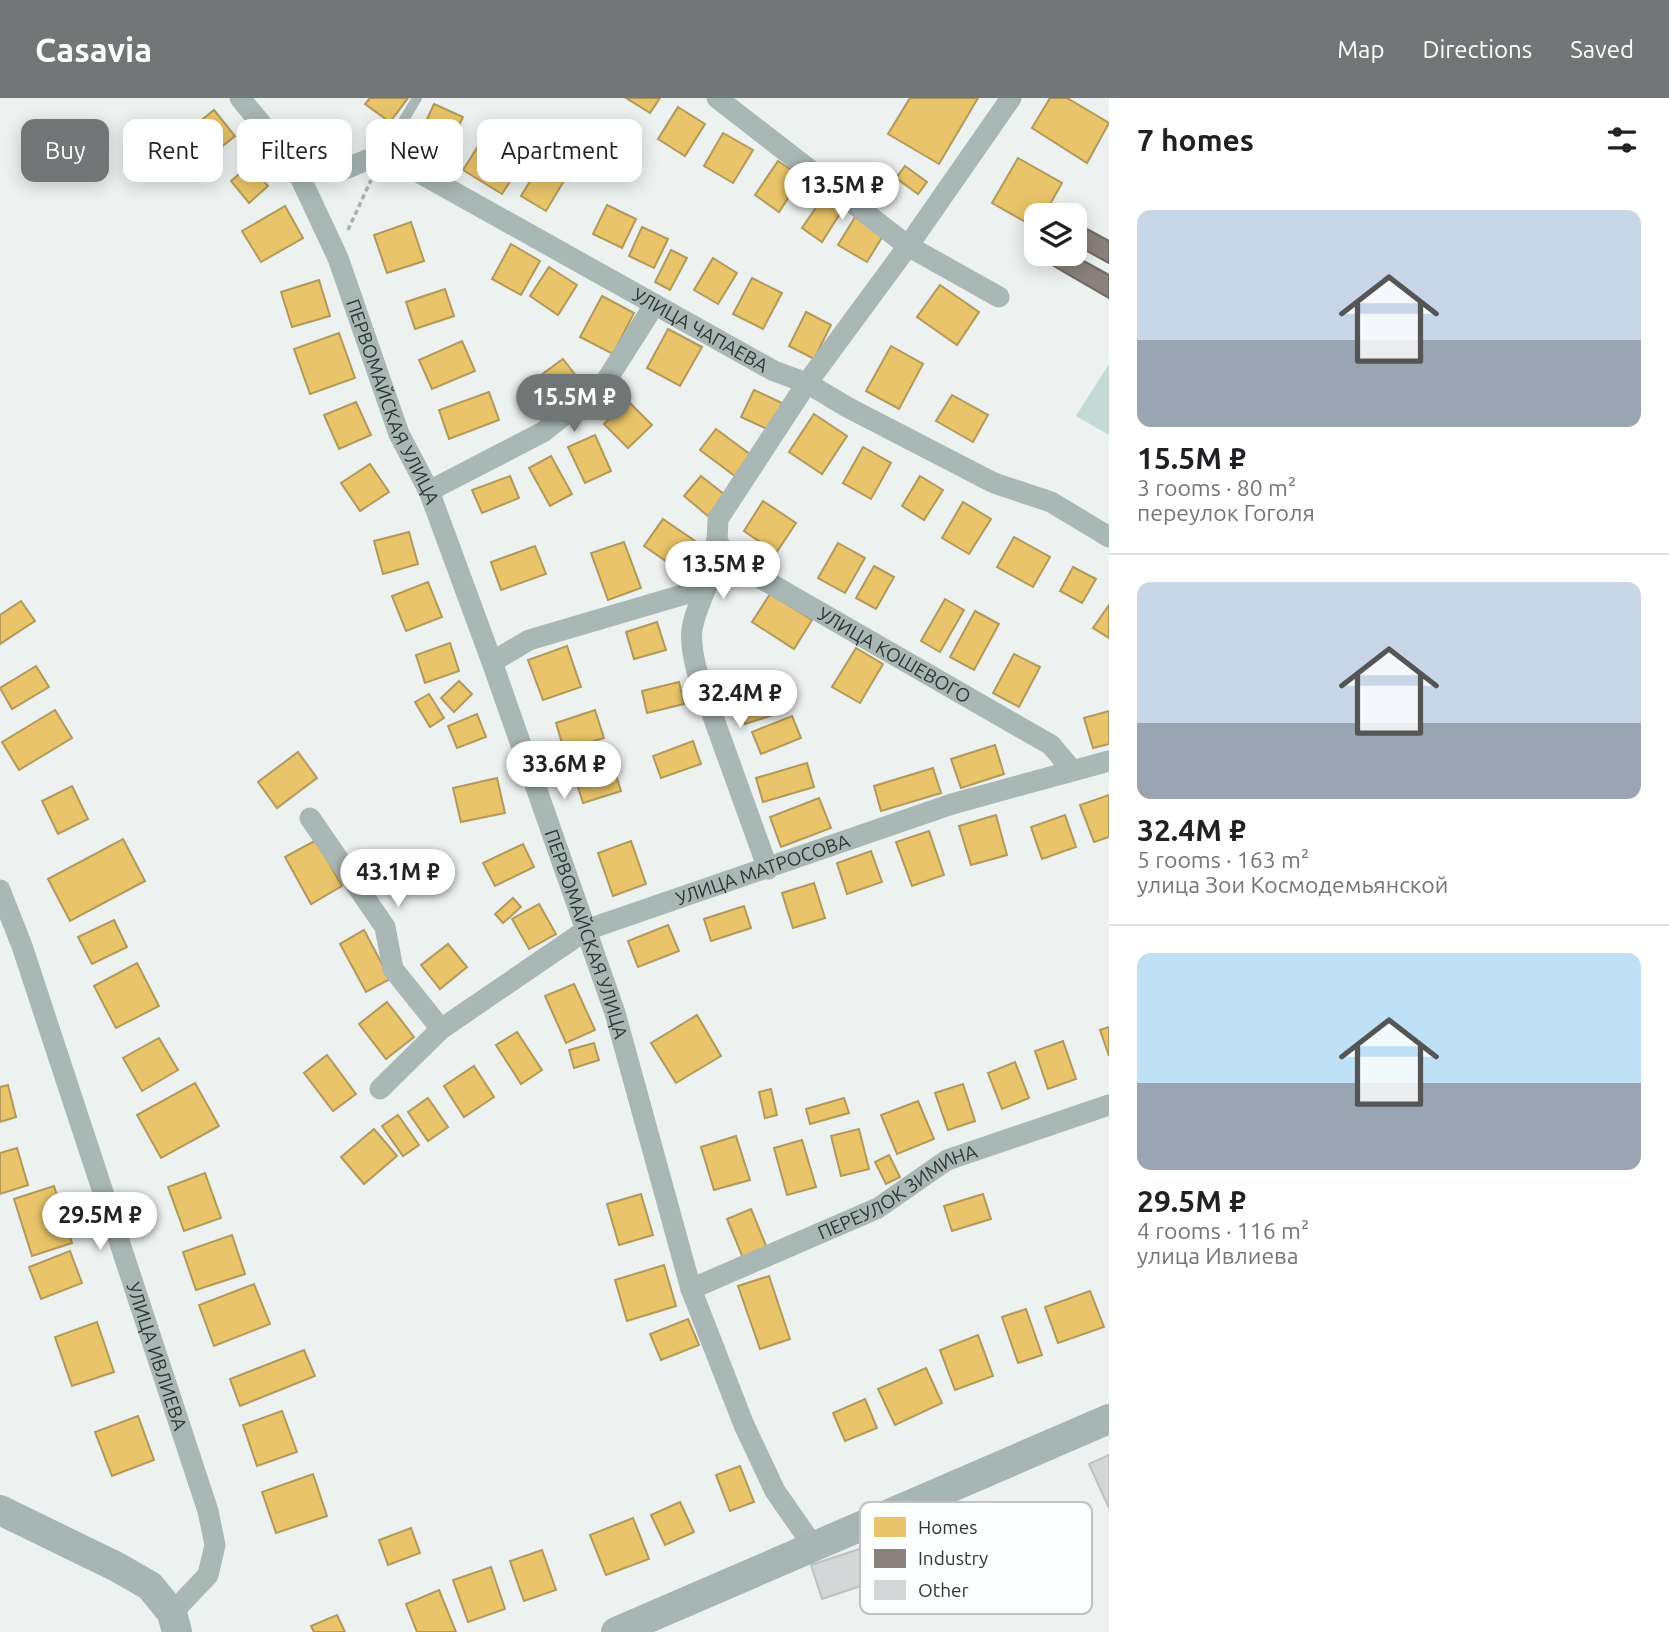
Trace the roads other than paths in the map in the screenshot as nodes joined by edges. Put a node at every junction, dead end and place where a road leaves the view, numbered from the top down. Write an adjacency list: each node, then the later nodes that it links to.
1 (240, 98): 5 (street, ПЕРВОМАЙСКАЯ УЛИЦА)
2 (417, 98): 6 (lane)
3 (717, 98): 9 (street)
4 (1011, 98): 9 (street)
5 (257, 119)
6 (404, 119)
7 (302, 182): 13 (street, ПЕРВОМАЙСКАЯ УЛИЦА)
8 (436, 182): 11 (street, УЛИЦА ЧАПАЕВА)
9 (908, 246): 10 (street); 12 (street)
10 (999, 297)
11 (655, 304): 12 (street, УЛИЦА ЧАПАЕВА); 13 (street)
12 (807, 383): 14 (street, УЛИЦА ЧАПАЕВА); 15 (street)
13 (429, 491): 18 (street, ПЕРВОМАЙСКАЯ УЛИЦА)
14 (1109, 537)
15 (716, 541): 16 (street, УЛИЦА КОШЕВОГО); 17 (street)
16 (743, 568): 17 (lane); 20 (street, УЛИЦА КОШЕВОГО)
17 (706, 588): 18 (street); 22 (street)
18 (492, 662): 24 (street, ПЕРВОМАЙСКАЯ УЛИЦА)
19 (1109, 761): 20 (street, УЛИЦА МАТРОСОВА)
20 (1072, 770): 22 (street, УЛИЦА МАТРОСОВА)
21 (310, 818): 25 (street)
22 (768, 869): 24 (street, УЛИЦА МАТРОСОВА)
23 (0, 890): 34 (street, УЛИЦА ИВЛИЕВА)
24 (586, 930): 25 (street, УЛИЦА МАТРОСОВА); 28 (street, ПЕРВОМАЙСКАЯ УЛИЦА)
25 (441, 1029): 26 (street, УЛИЦА МАТРОСОВА)
26 (380, 1089)
27 (1109, 1105): 28 (street, ПЕРЕУЛОК ЗИМИНА)
28 (691, 1289): 33 (street, ПЕРВОМАЙСКАЯ УЛИЦА)
29 (1109, 1419): 30 (street)
30 (919, 1502)
31 (0, 1510): 34 (street)
32 (860, 1528): 33 (street)
33 (814, 1548): 35 (street)
34 (174, 1623)
35 (617, 1632)

